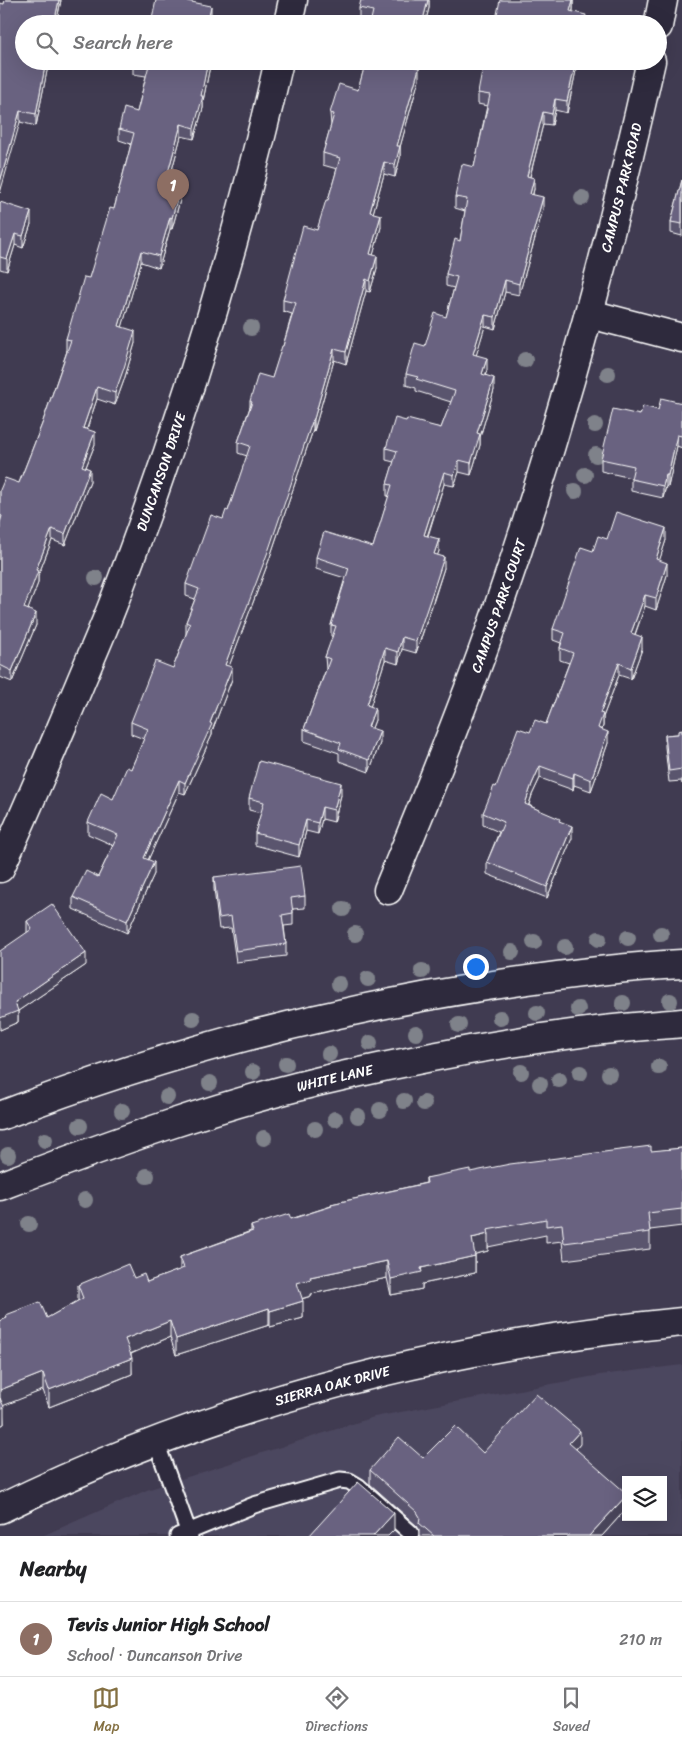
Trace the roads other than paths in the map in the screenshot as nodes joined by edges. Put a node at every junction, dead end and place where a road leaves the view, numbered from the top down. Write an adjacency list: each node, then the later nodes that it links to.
1 (293, 0): 3 (street)
2 (664, 0): 4 (street)
3 (290, 15)
4 (661, 15)
5 (277, 70): 9 (street, DUNCANSON DRIVE)
6 (648, 70): 7 (street, CAMPUS PARK ROAD)
7 (590, 314): 8 (street); 10 (street, CAMPUS PARK COURT)
8 (682, 338)
9 (0, 868)
10 (388, 890)
11 (682, 964): 13 (street)
12 (682, 1023): 14 (street, WHITE LANE)
13 (0, 1116)
14 (0, 1186)
15 (682, 1322): 16 (street, SIERRA OAK DRIVE)
16 (156, 1442): 17 (street, SIERRA OAK DRIVE); 19 (lane)
17 (0, 1509)
18 (411, 1533): 19 (lane)
19 (185, 1534)

